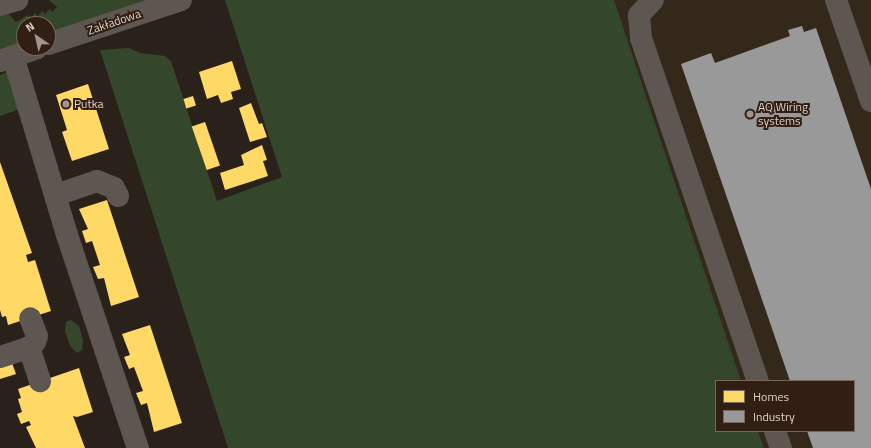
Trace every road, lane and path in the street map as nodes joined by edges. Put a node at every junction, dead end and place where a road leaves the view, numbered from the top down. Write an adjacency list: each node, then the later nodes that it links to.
1 (17, 0): 5 (street)
2 (181, 0): 6 (street, Zakładowa)
3 (836, 0): 9 (street)
4 (646, 2): 15 (street)
5 (0, 5)
6 (56, 41)
7 (16, 55): 8 (street)
8 (6, 58): 10 (street)
9 (871, 101)
10 (56, 195): 11 (street); 18 (street)
11 (118, 196)
12 (30, 318): 13 (street)
13 (29, 347): 14 (street); 16 (street)
14 (0, 357)
15 (758, 380)
16 (40, 381)
17 (775, 432): 19 (street)
18 (138, 448)
19 (781, 448)

